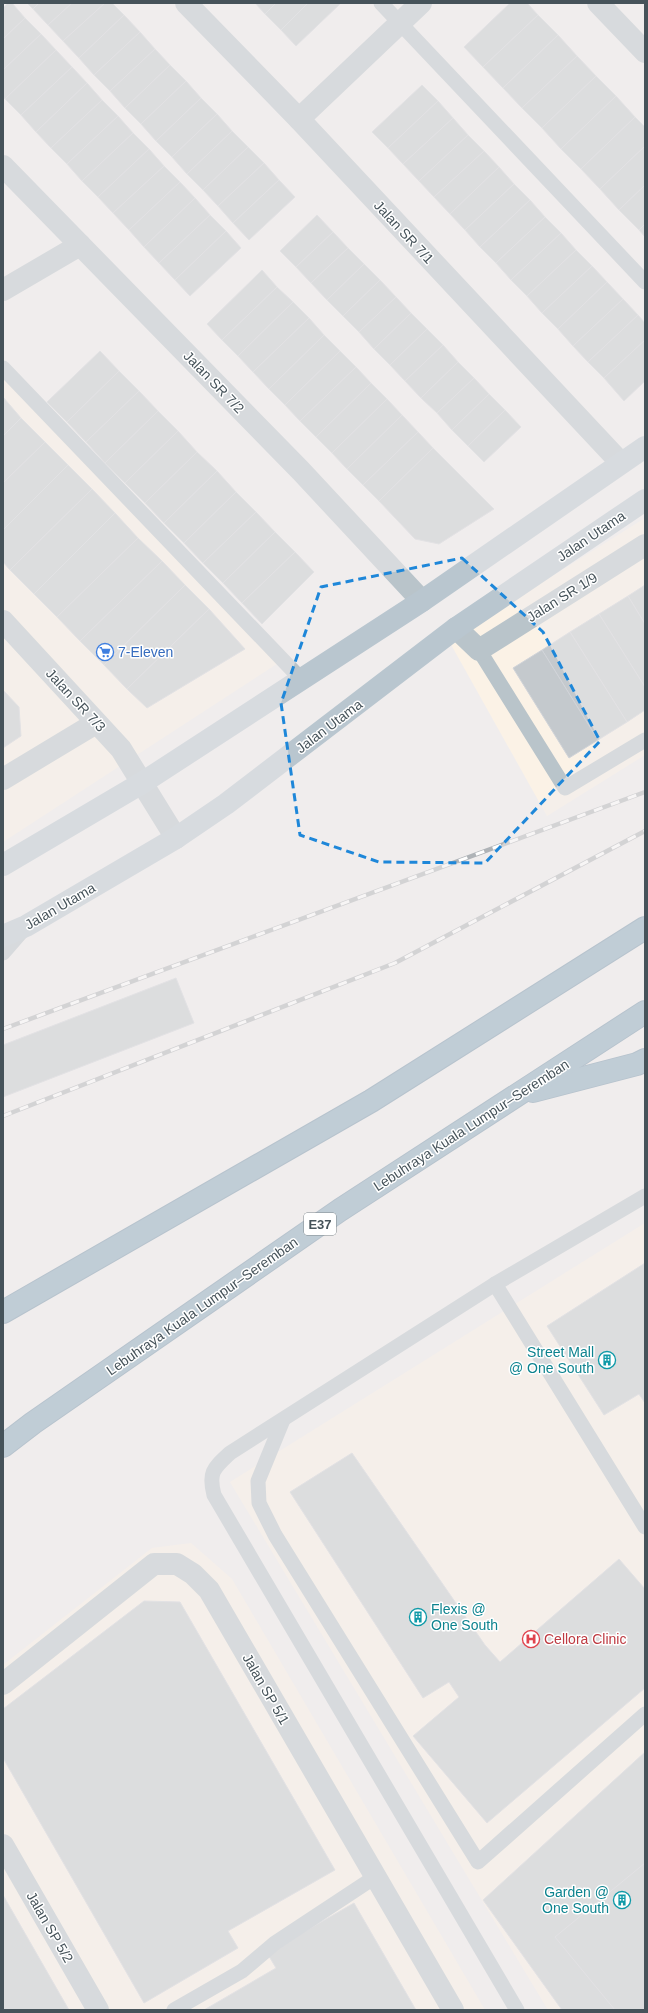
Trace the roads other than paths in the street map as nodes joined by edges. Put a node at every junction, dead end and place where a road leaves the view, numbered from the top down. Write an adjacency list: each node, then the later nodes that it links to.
1 (186, 3): 7 (street, Jalan SR 7/1)
2 (381, 3): 5 (lane)
3 (421, 3): 5 (street)
4 (598, 3): 6 (street)
5 (400, 23): 7 (street); 10 (lane)
6 (645, 52)
7 (299, 119): 14 (street, Jalan SR 7/1)
8 (3, 166): 9 (street, Jalan SR 7/2)
9 (80, 245): 11 (street); 17 (street, Jalan SR 7/2)
10 (645, 282)
11 (3, 290)
12 (3, 368): 21 (lane)
13 (645, 447): 14 (street)
14 (621, 463): 17 (street)
15 (645, 500): 19 (street, Jalan Utama)
16 (645, 545): 20 (street, Jalan SR 1/9)
17 (422, 601): 21 (street)
18 (3, 621): 22 (street, Jalan SR 7/3)
19 (456, 628): 20 (street); 26 (street, Jalan Utama)
20 (479, 650): 23 (lane)
21 (301, 679): 25 (street)
22 (96, 723): 24 (street); 25 (street, Jalan SR 7/3)
23 (645, 740)
24 (3, 778)
25 (142, 783): 26 (street, Jalan SR 7/3); 27 (street)
26 (176, 838): 28 (street, Jalan Utama)
27 (3, 865)
28 (26, 926): 30 (street, Jalan Utama); 31 (lane)
29 (645, 928): 37 (highway)
30 (3, 936)
31 (3, 953)
32 (645, 1012): 34 (highway, Lebuhraya Kuala Lumpur–Seremban / E37)
33 (645, 1060): 34 (highway)
34 (515, 1095): 39 (highway, Lebuhraya Kuala Lumpur–Seremban / E37)
35 (645, 1196): 36 (lane)
36 (495, 1284): 38 (lane); 40 (lane)
37 (3, 1312)
38 (283, 1420): 42 (lane); 48 (lane)
39 (3, 1446)
40 (645, 1527)
41 (3, 1684): 44 (street, Jalan SP 5/1)
42 (645, 1714)
43 (3, 1845): 45 (street, Jalan SP 5/2)
44 (375, 1877): 46 (lane); 47 (street, Jalan SP 5/1)
45 (98, 2010)
46 (174, 2010)
47 (453, 2010)
48 (517, 2010)

